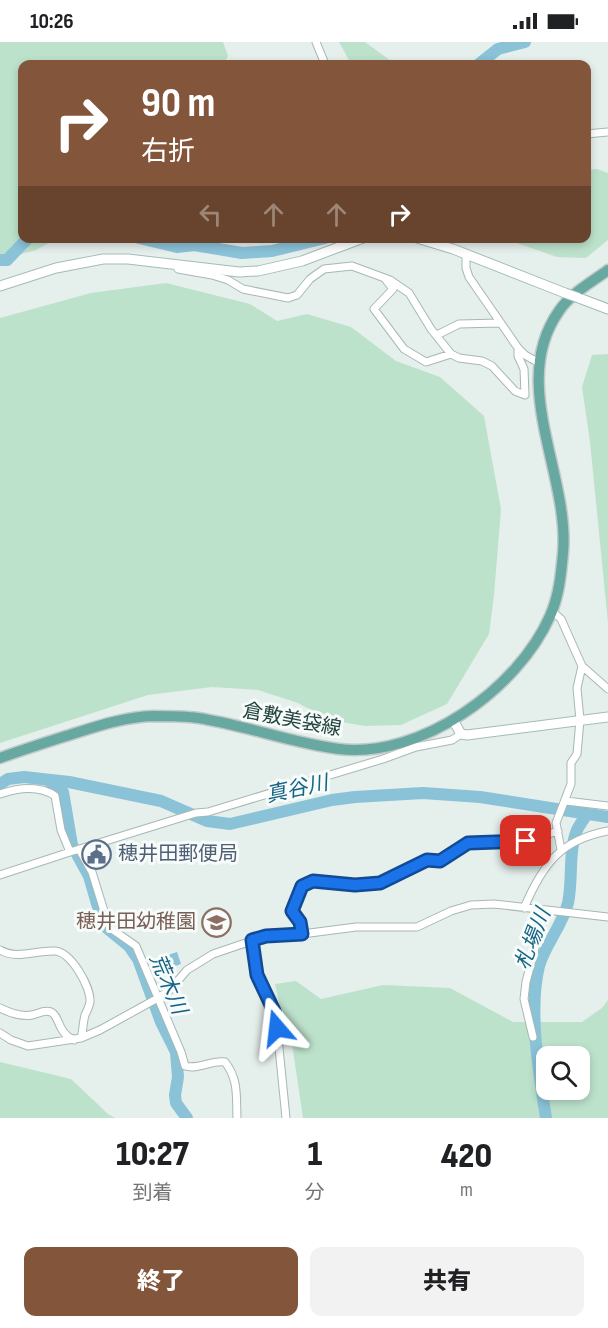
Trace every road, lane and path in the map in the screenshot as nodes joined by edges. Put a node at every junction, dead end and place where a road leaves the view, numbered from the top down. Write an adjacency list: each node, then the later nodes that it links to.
1 (316, 42): 2 (street)
2 (323, 60)
3 (608, 132): 4 (street)
4 (591, 134)
5 (350, 243): 8 (street)
6 (431, 243): 7 (street)
7 (466, 255): 12 (street, bridge); 13 (street)
8 (151, 261): 10 (street); 11 (street)
9 (608, 270): 17 (main road, 倉敷美袋線)
10 (384, 278): 14 (street); 16 (street)
11 (0, 286)
12 (608, 309)
13 (500, 323): 14 (street); 15 (street)
14 (436, 335): 16 (street)
15 (518, 348): 16 (street); 17 (street)
16 (451, 354)
17 (538, 363): 18 (main road, 倉敷美袋線)
18 (552, 611): 19 (street); 22 (main road, 倉敷美袋線)
19 (582, 666): 20 (street); 23 (street)
20 (608, 689)
21 (608, 717): 23 (street)
22 (453, 720): 24 (street); 25 (main road, 倉敷美袋線)
23 (580, 720): 24 (street); 27 (street)
24 (461, 734): 31 (street)
25 (0, 758)
26 (0, 794): 31 (street)
27 (566, 801): 28 (street); 29 (street)
28 (608, 806)
29 (558, 831): 32 (street); 37 (street)
30 (608, 831): 32 (street)
31 (74, 850): 33 (street); 40 (street)
32 (561, 850): 34 (street)
33 (0, 875)
34 (524, 908): 35 (street); 37 (street)
35 (545, 910): 36 (street); 43 (street)
36 (608, 917)
37 (302, 934): 38 (street)
38 (252, 940): 40 (street); 46 (street)
39 (0, 950): 44 (street)
40 (155, 1000): 44 (street); 45 (street)
41 (0, 1008): 44 (street)
42 (0, 1033): 44 (street)
43 (532, 1037)
44 (78, 1039)
45 (237, 1118)
46 (286, 1118)

